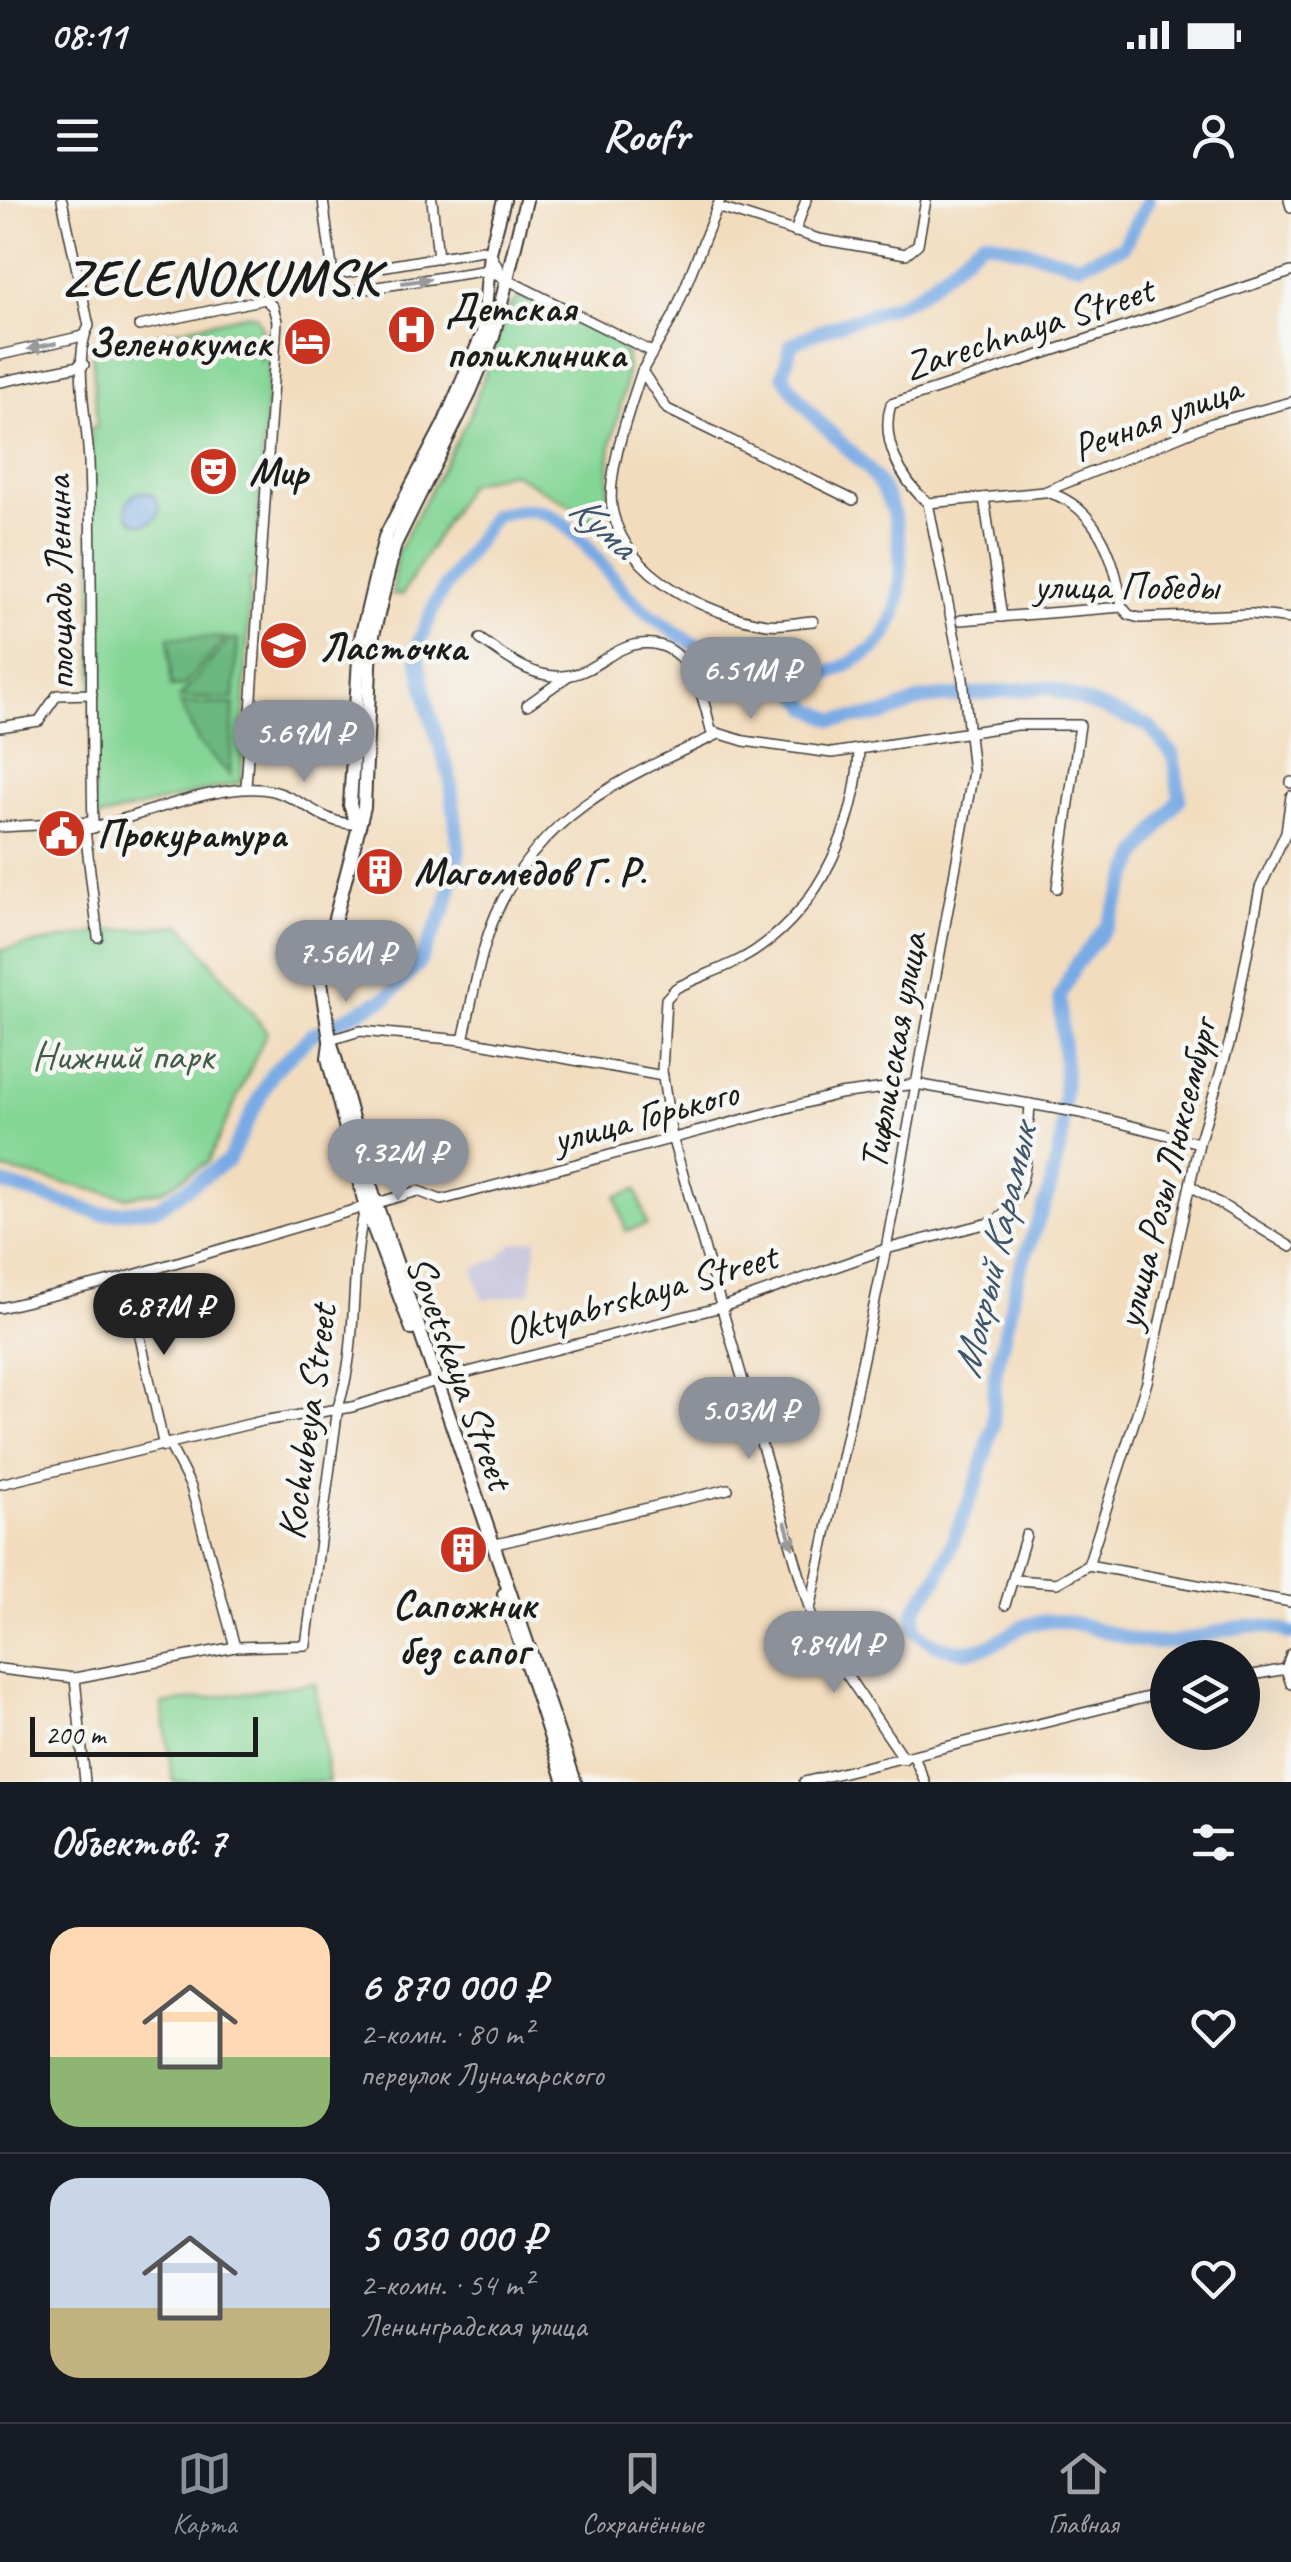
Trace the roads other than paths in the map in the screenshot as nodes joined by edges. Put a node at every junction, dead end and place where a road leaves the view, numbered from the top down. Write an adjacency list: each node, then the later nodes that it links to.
1 (62, 200): 17 (street, площадь Ленина)
2 (324, 200): 14 (street)
3 (432, 200): 11 (street)
4 (504, 200): 10 (street)
5 (526, 200): 15 (street)
6 (806, 200): 9 (street)
7 (926, 200): 9 (street)
8 (719, 204): 9 (street); 18 (street)
9 (795, 232)
10 (490, 252): 11 (street); 12 (street); 15 (street)
11 (438, 258): 14 (street)
12 (488, 270): 14 (street, one-way to 12); 15 (street); 43 (street)
13 (1291, 272): 27 (street, Zarechnaya Street)
14 (333, 275)
15 (505, 282): 18 (street); 43 (street)
16 (138, 326): 41 (street)
17 (84, 336): 19 (street, one-way to 19); 20 (street, площадь Ленина)
18 (650, 351): 21 (street)
19 (0, 355)
20 (84, 365): 22 (street); 35 (street, площадь Ленина)
21 (642, 370): 26 (street); 32 (street)
22 (0, 382)
23 (1291, 402): 24 (street, Речная улица)
24 (1044, 492): 25 (street, Речная улица); 28 (street, Речная улица)
25 (984, 498): 27 (street, Речная улица); 29 (street)
26 (852, 500)
27 (928, 503): 38 (street, Тифлисская улица)
28 (1122, 607): 29 (street, улица Победы); 30 (street, улица Победы)
29 (1002, 617): 31 (street, улица Победы)
30 (1291, 619)
31 (960, 620)
32 (813, 621)
33 (480, 639): 34 (street)
34 (568, 676): 36 (street); 39 (street)
35 (92, 694): 37 (street); 44 (street, площадь Ленина)
36 (527, 705)
37 (0, 726)
38 (969, 732): 40 (street); 47 (street); 52 (street, Тифлисская улица)
39 (717, 736): 40 (street); 50 (street)
40 (859, 749): 51 (street)
41 (246, 787): 43 (street); 44 (street)
42 (1291, 796): 46 (street, улица Розы Люксембург)
43 (357, 824): 49 (street)
44 (93, 825): 45 (street); 48 (street, площадь Ленина)
45 (0, 828)
46 (1289, 834): 55 (street, улица Розы Люксембург)
47 (1057, 888)
48 (98, 937)
49 (330, 1040): 50 (street); 57 (street, Sovetskaya Street)
50 (464, 1040): 51 (street)
51 (662, 1076): 54 (street)
52 (916, 1084): 53 (street, улица Горького); 54 (street, улица Горького); 59 (street, Тифлисская улица)
53 (1030, 1104): 55 (street, улица Горького); 59 (street, Oktyabrskaya Street)
54 (672, 1136): 57 (street, улица Горького); 61 (street)
55 (1198, 1142): 56 (street, улица Розы Люксембург)
56 (1190, 1186): 58 (street); 70 (street, улица Розы Люксембург)
57 (371, 1206): 60 (street, улица Горького); 63 (street, Sovetskaya Street); 64 (street, Kochubeya Street)
58 (1291, 1247)
59 (886, 1249): 61 (street, Oktyabrskaya Street); 74 (street, Тифлисская улица)
60 (127, 1277): 62 (street, улица Горького); 65 (street)
61 (725, 1306): 63 (street, Oktyabrskaya Street); 74 (street, one-way to 74)
62 (0, 1308)
63 (436, 1381): 64 (street, Oktyabrskaya Street); 69 (street, Sovetskaya Street); 85 (street, Sovetskaya Street)
64 (337, 1410): 65 (street, Oktyabrskaya Street); 75 (street, Kochubeya Street)
65 (167, 1446): 66 (street, Oktyabrskaya Street); 75 (street)
66 (0, 1484)
67 (728, 1489): 69 (street)
68 (1026, 1534): 71 (street)
69 (496, 1544): 86 (street, Sovetskaya Street)
70 (1088, 1565): 71 (street); 72 (street)
71 (1016, 1580): 73 (street)
72 (1291, 1602)
73 (1005, 1605)
74 (810, 1607): 83 (street)
75 (235, 1647): 80 (street)
76 (1291, 1654): 78 (street)
77 (0, 1669): 80 (street)
78 (1286, 1669): 79 (street); 81 (street)
79 (1260, 1674)
80 (75, 1678): 84 (street)
81 (1291, 1684)
82 (1150, 1697): 83 (street)
83 (912, 1760): 87 (street); 88 (street)
84 (85, 1782)
85 (565, 1782)
86 (575, 1782)
87 (804, 1782)
88 (925, 1782)

